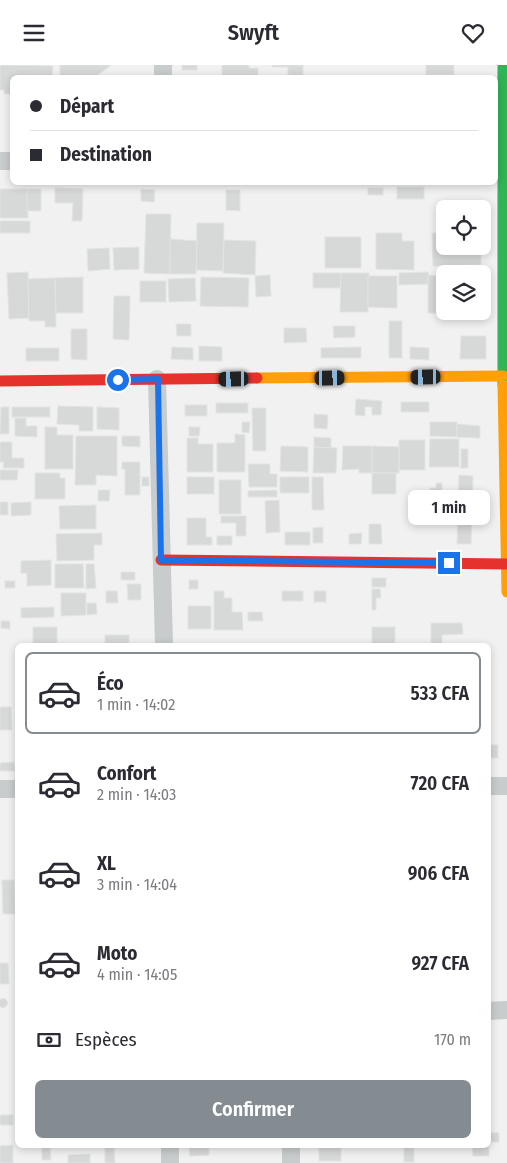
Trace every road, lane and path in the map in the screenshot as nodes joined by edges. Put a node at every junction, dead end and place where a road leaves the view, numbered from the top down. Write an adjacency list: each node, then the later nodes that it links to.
1 (503, 65): 2 (street)
2 (502, 163): 3 (street)
3 (503, 376): 4 (street); 7 (street)
4 (158, 379): 5 (street); 6 (street)
5 (0, 381)
6 (161, 560): 7 (street); 9 (street)
7 (507, 564): 8 (street)
8 (507, 592)
9 (164, 643)
10 (491, 786): 11 (street)
11 (507, 786)
12 (0, 789): 13 (street)
13 (15, 789)
14 (507, 1010): 15 (street)
15 (491, 1011)
16 (170, 1148): 18 (street)
17 (291, 1148): 19 (street)
18 (170, 1163)
19 (291, 1163)

